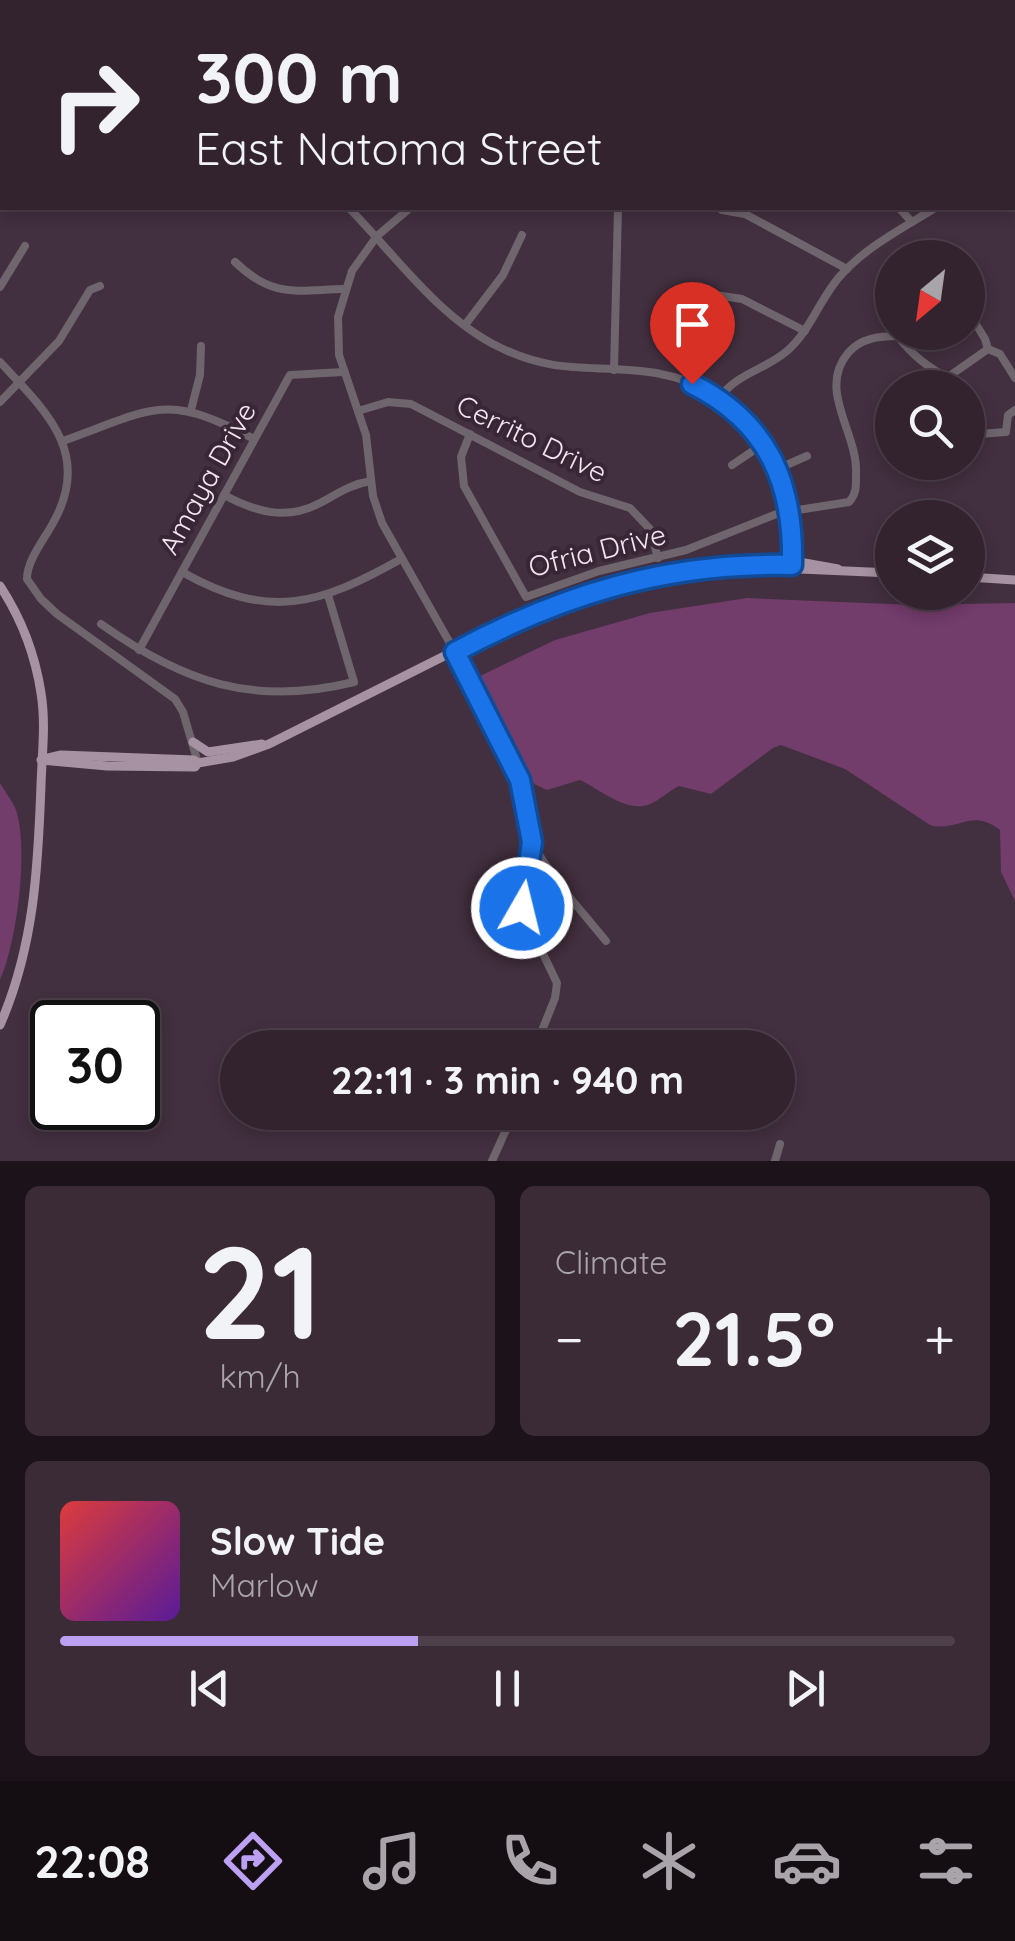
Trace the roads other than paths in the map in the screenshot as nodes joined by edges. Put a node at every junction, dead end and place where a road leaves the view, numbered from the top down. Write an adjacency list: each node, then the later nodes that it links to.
1 (351, 210): 9 (street)
2 (408, 210): 9 (street)
3 (618, 210): 25 (street)
4 (722, 210): 12 (street)
5 (901, 210): 7 (street)
6 (932, 210): 7 (street)
7 (912, 222): 12 (street)
8 (522, 235): 17 (street)
9 (377, 236): 15 (street); 17 (street)
10 (25, 246): 14 (street)
11 (235, 262): 15 (street)
12 (846, 269): 18 (street)
13 (100, 286): 30 (street)
14 (0, 287)
15 (344, 290): 28 (street)
16 (702, 294): 18 (street)
17 (465, 326): 25 (street)
18 (805, 331): 31 (street)
19 (985, 337): 22 (street)
20 (875, 338): 46 (street, Ofria Drive)
21 (200, 346): 33 (street)
22 (988, 348): 27 (street); 29 (street)
23 (910, 350): 26 (street)
24 (0, 362): 30 (street)
25 (614, 370): 31 (street)
26 (935, 370)
27 (957, 370)
28 (343, 372): 35 (street); 38 (street, Amaya Drive)
29 (1015, 378)
30 (19, 382): 32 (street); 39 (street)
31 (719, 399): 40 (street)
32 (0, 402)
33 (192, 410): 38 (street); 39 (street)
34 (1015, 410): 37 (street)
35 (358, 411): 36 (street, Cerrito Drive); 44 (street)
36 (470, 434): 48 (street, Cerrito Drive); 48 (street, Ofria Drive)
37 (985, 434)
38 (254, 439): 45 (street, Amaya Drive)
39 (63, 441): 59 (street)
40 (764, 444): 42 (street); 43 (street)
41 (807, 456): 43 (street)
42 (732, 465)
43 (778, 469): 46 (street)
44 (370, 482): 45 (street); 47 (street)
45 (224, 494): 50 (street, Amaya Drive)
46 (790, 511): 48 (street, Ofria Drive); 49 (street)
47 (401, 558): 55 (street); 58 (street)
48 (658, 558)
49 (792, 565): 51 (main road); 58 (main road)
50 (182, 572): 55 (street); 57 (street, Amaya Drive)
51 (875, 572)
52 (985, 578): 53 (main road)
53 (1015, 580)
54 (0, 586): 61 (main road)
55 (328, 595): 57 (street)
56 (101, 624): 57 (street)
57 (139, 650)
58 (455, 652): 60 (main road); 63 (street)
59 (193, 742): 60 (main road); 62 (street)
60 (270, 744): 62 (main road)
61 (42, 760): 62 (main road); 65 (main road)
62 (198, 763)
63 (532, 842): 64 (street); 66 (street)
64 (606, 941)
65 (0, 1025)
66 (542, 1030)
67 (506, 1130): 69 (street)
68 (780, 1144): 70 (street)
69 (492, 1161)
70 (775, 1161)

